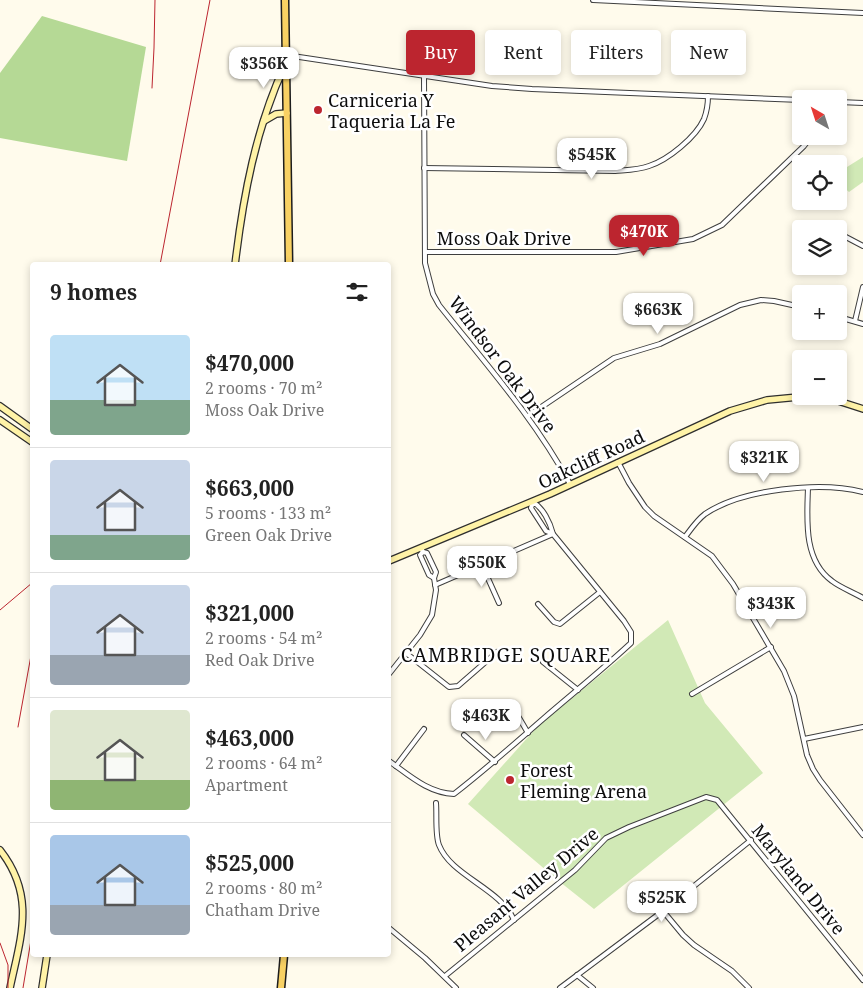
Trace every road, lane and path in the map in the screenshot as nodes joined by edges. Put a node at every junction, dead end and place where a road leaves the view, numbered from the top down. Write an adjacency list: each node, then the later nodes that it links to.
1 (286, 0): 4 (main road)
2 (593, 0): 3 (street)
3 (863, 13)
4 (285, 55): 5 (main road); 6 (street)
5 (285, 65): 11 (main road); 12 (main road)
6 (424, 76): 7 (street); 14 (street, Windsor Oak Drive)
7 (708, 96): 8 (street); 14 (street)
8 (792, 100)
9 (848, 102): 10 (street)
10 (863, 103)
11 (287, 113): 12 (main road); 19 (main road)
12 (264, 121): 18 (main road)
13 (805, 145): 17 (street, Moss Oak Drive)
14 (424, 168): 17 (street, Windsor Oak Drive)
15 (847, 238): 16 (street)
16 (863, 246)
17 (425, 252): 29 (street, Windsor Oak Drive)
18 (235, 262)
19 (288, 262)
20 (863, 287): 23 (street)
21 (792, 305): 29 (street)
22 (847, 319): 23 (street)
23 (855, 321): 24 (street)
24 (863, 324)
25 (792, 398): 33 (main road, Oakcliff Road)
26 (847, 404): 28 (main road, Oakcliff Road)
27 (0, 406): 31 (main road)
28 (863, 409)
29 (528, 416): 34 (street, Windsor Oak Drive)
30 (0, 420): 32 (main road)
31 (30, 428)
32 (30, 441)
33 (618, 462): 34 (main road, Oakcliff Road); 39 (street)
34 (570, 484): 37 (main road, Oakcliff Road)
35 (808, 488): 36 (street); 39 (street); 46 (street)
36 (863, 492)
37 (533, 502): 38 (street); 38 (street); 40 (main road, Oakcliff Road)
38 (553, 534): 42 (street); 45 (street)
39 (685, 537): 49 (street)
40 (422, 550): 41 (main road, Oakcliff Road); 43 (street); 43 (street)
41 (391, 559)
42 (482, 565): 44 (street); 47 (street)
43 (434, 578): 44 (street)
44 (435, 585): 51 (street)
45 (600, 592): 48 (street); 54 (street)
46 (863, 598)
47 (498, 603)
48 (538, 604)
49 (771, 647): 55 (street); 61 (street)
50 (497, 652): 51 (street)
51 (406, 653): 53 (street)
52 (543, 662): 54 (street)
53 (391, 672)
54 (578, 690): 59 (street)
55 (692, 694)
56 (511, 704): 59 (street)
57 (863, 727): 61 (street)
58 (424, 728): 64 (street)
59 (528, 733): 63 (street)
60 (464, 734): 63 (street)
61 (804, 739): 67 (street)
62 (391, 762): 64 (street)
63 (495, 762): 64 (street)
64 (396, 766)
65 (712, 797): 68 (street, Maryland Drive); 71 (street, Pleasant Valley Drive)
66 (436, 803): 71 (street)
67 (863, 835)
68 (751, 840): 70 (street); 77 (street, Maryland Drive)
69 (0, 850): 78 (main road)
70 (663, 911): 75 (street); 84 (street)
71 (514, 920): 76 (street, Pleasant Valley Drive)
72 (391, 930): 76 (street)
73 (47, 957): 79 (main road)
74 (284, 957): 80 (main road)
75 (577, 975): 82 (street); 83 (street)
76 (445, 976): 81 (street)
77 (863, 980)
78 (10, 988)
79 (42, 988)
80 (281, 988)
81 (456, 988)
82 (560, 988)
83 (593, 988)
84 (749, 988)

